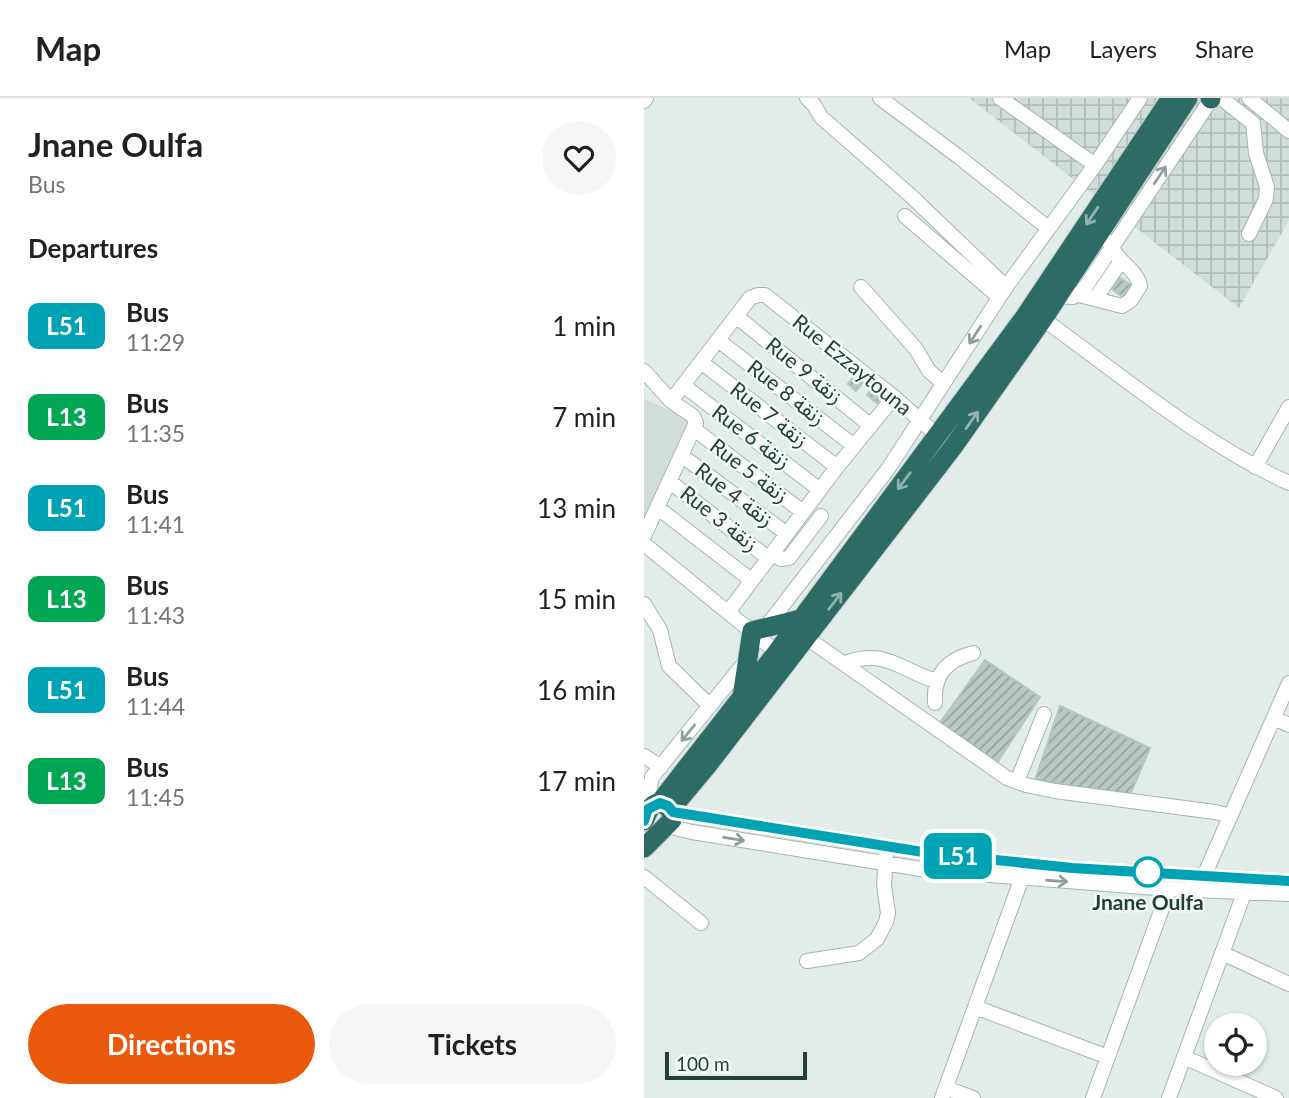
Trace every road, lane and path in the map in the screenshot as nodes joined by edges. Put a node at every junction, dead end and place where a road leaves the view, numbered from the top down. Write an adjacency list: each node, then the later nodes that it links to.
1 (807, 98): 20 (street)
2 (880, 98): 15 (street)
3 (1000, 98): 10 (street)
4 (1140, 98): 10 (street)
5 (1171, 98): 37 (highway, one-way to 37)
6 (1188, 98): 11 (highway)
7 (1213, 98): 12 (street, one-way to 7); 16 (street)
8 (1249, 98): 9 (street)
9 (1289, 131)
10 (1095, 164): 15 (street)
11 (1120, 201): 12 (highway); 14 (highway)
12 (1140, 204): 17 (street)
13 (905, 216): 20 (street)
14 (1104, 226): 17 (street); 22 (highway)
15 (1048, 228): 20 (street)
16 (1249, 234)
17 (1111, 248): 18 (street); 21 (street)
18 (1121, 261): 23 (street); 23 (street)
19 (861, 287): 29 (street)
20 (1003, 292): 29 (street, one-way to 29)
21 (1079, 295): 22 (street); 23 (street)
22 (1057, 296): 25 (highway)
23 (1095, 299)
24 (737, 316): 26 (street); 31 (street, Rue Ezzaytouna); 35 (street, Rue 9 زنقة)
25 (1043, 319): 41 (street); 55 (highway, one-way to 25)
26 (718, 340): 27 (street); 38 (street, Rue 8 زنقة)
27 (701, 362): 30 (street); 40 (street, Rue 7 زنقة)
28 (645, 373): 32 (street)
29 (943, 383): 34 (street)
30 (683, 385): 32 (street); 44 (street, Rue 6 زنقة)
31 (894, 397): 34 (street, Rue Ezzaytouna); 35 (street)
32 (671, 401): 36 (street, Rue 5 زنقة)
33 (1289, 407): 41 (street)
34 (919, 419): 37 (street, Rue Ezzaytouna); 56 (street)
35 (871, 426): 38 (street)
36 (694, 429): 39 (street); 46 (street, Rue 5 زنقة)
37 (938, 436): 55 (highway, one-way to 55)
38 (854, 446): 40 (street)
39 (681, 455): 42 (street); 48 (street, Rue 4 زنقة)
40 (837, 467): 44 (street)
41 (1255, 467): 43 (street)
42 (669, 481): 45 (street); 51 (street, Rue 3 زنقة)
43 (1289, 483)
44 (820, 490): 46 (street)
45 (658, 508): 49 (street); 52 (street)
46 (803, 512): 48 (street)
47 (821, 516): 51 (street)
48 (787, 534): 51 (street)
49 (644, 536)
50 (644, 544): 54 (street)
51 (770, 556): 52 (street)
52 (751, 580): 54 (street)
53 (644, 604): 65 (street)
54 (729, 611): 56 (street)
55 (804, 628): 56 (highway); 58 (highway); 60 (street)
56 (759, 629): 58 (street); 59 (highway)
57 (973, 653): 61 (street)
58 (783, 657): 63 (highway); 72 (highway)
59 (746, 661): 63 (highway); 65 (street)
60 (845, 663): 61 (street); 71 (street)
61 (936, 681): 64 (street)
62 (1289, 683): 67 (street)
63 (741, 698): 72 (highway)
64 (936, 703)
65 (710, 706): 70 (street, one-way to 70)
66 (1044, 714): 71 (street)
67 (1274, 718): 68 (street); 73 (street)
68 (1289, 725)
69 (644, 756): 70 (street)
70 (661, 767): 72 (street)
71 (1017, 782): 73 (street)
72 (661, 812): 74 (street); 76 (highway); 77 (street, one-way to 77)
73 (1231, 816): 80 (street)
74 (855, 842): 75 (street); 77 (street)
75 (887, 847): 78 (street); 79 (street)
76 (644, 848)
77 (852, 859): 79 (street)
78 (1026, 863): 80 (street); 82 (street)
79 (886, 864): 82 (street); 89 (street)
80 (1205, 876): 84 (street)
81 (644, 877): 87 (street)
82 (1022, 879): 85 (street, one-way to 85); 91 (street)
83 (1289, 881): 84 (street)
84 (1246, 887): 85 (street); 86 (street); 88 (street)
85 (1169, 889): 92 (street)
86 (1289, 894)
87 (701, 923)
88 (1222, 953): 90 (street); 93 (street)
89 (807, 961)
90 (1289, 984)
91 (975, 1007): 92 (street); 94 (street)
92 (1108, 1057): 96 (street)
93 (1184, 1057): 97 (street); 98 (street)
94 (944, 1093): 95 (street)
95 (972, 1098)
96 (1093, 1098)
97 (1169, 1098)
98 (1276, 1098)

